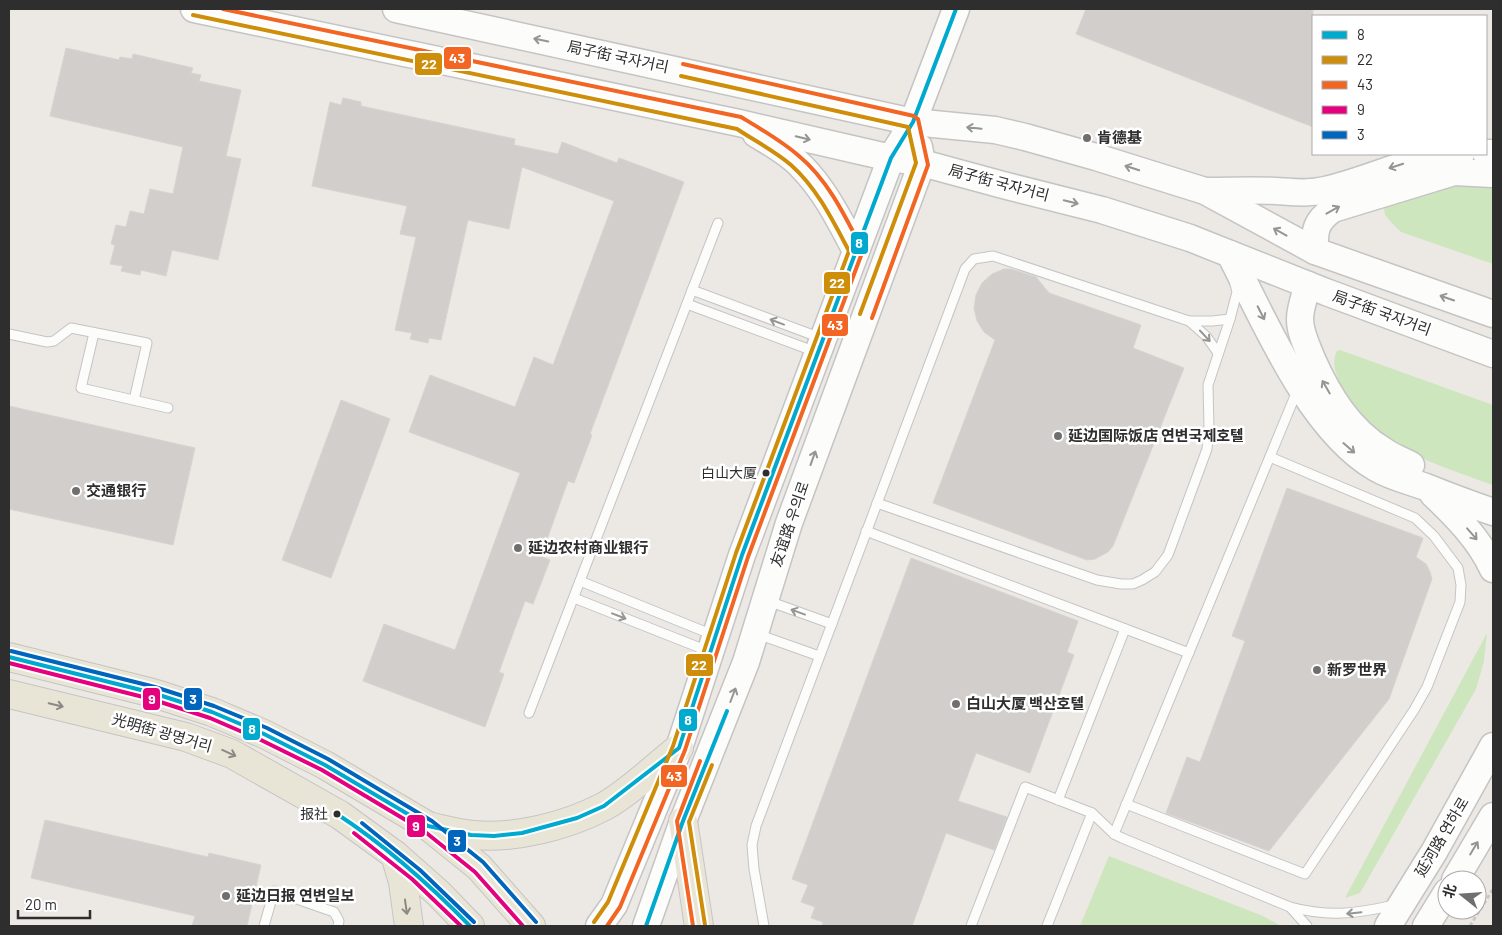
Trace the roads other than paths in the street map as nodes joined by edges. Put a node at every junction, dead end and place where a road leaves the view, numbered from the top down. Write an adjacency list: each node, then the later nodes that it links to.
1 (194, 9): 5 (main road, 局子街 국자거리)
2 (396, 9): 4 (main road, 局子街 국자거리, one-way to 2)
3 (956, 9): 4 (main road)
4 (913, 122): 7 (main road); 8 (main road); 10 (main road, 局子街 국자거리, one-way to 4)
5 (739, 123): 7 (main road, 局子街 국자거리, one-way to 7); 12 (main road)
6 (1447, 155): 10 (main road, one-way to 10)
7 (891, 158): 8 (main road, 局子街 국자거리); 12 (main road)
8 (922, 163): 14 (main road, 局子街 국자거리, one-way to 14); 38 (main road, 友谊路 우의로, one-way to 8)
9 (1493, 174): 13 (main road, one-way to 9)
10 (1205, 191): 13 (main road, 局子街 국자거리, one-way to 10)
11 (718, 223): 16 (lane)
12 (856, 251): 23 (main road)
13 (1315, 251): 18 (main road, 局子街 국자거리, one-way to 13)
14 (1230, 254): 15 (main road, 局子街 국자거리); 19 (lane); 26 (main road, one-way to 26)
15 (1308, 285): 25 (main road, 局子街 국자거리); 31 (main road, one-way to 15)
16 (692, 290): 17 (lane); 23 (lane, one-way to 16)
17 (687, 304): 23 (lane); 36 (lane)
18 (1493, 314)
19 (1230, 319): 20 (lane); 24 (lane)
20 (1189, 321): 24 (lane, one-way to 24); 32 (lane)
21 (94, 333): 22 (lane); 27 (lane); 27 (lane)
22 (9, 334)
23 (821, 346): 42 (main road)
24 (1218, 353): 32 (lane)
25 (1493, 354)
26 (1300, 385): 29 (lane); 30 (main road, one-way to 30)
27 (134, 400): 28 (lane)
28 (168, 408)
29 (1270, 457): 43 (lane); 51 (lane)
30 (1425, 487): 33 (main road); 35 (main road, one-way to 35)
31 (1493, 497)
32 (877, 503): 34 (lane)
33 (1493, 512)
34 (866, 531): 39 (lane); 40 (lane)
35 (1493, 569)
36 (580, 581): 37 (lane); 42 (lane)
37 (574, 598): 42 (lane, one-way to 42); 47 (lane)
38 (765, 600): 39 (lane, one-way to 38); 41 (main road, 友谊路 우의로)
39 (832, 624): 44 (lane)
40 (1125, 629): 43 (lane); 50 (lane)
41 (755, 633): 44 (lane); 54 (main road, 友谊路 우의로, one-way to 41)
42 (713, 644): 49 (main road)
43 (1188, 654): 51 (lane)
44 (820, 656): 70 (lane)
45 (9, 657): 55 (main road)
46 (9, 694): 57 (main road, 光明街 광명거리, one-way to 57)
47 (529, 713)
48 (1493, 746): 59 (main road, 延河路 연하로)
49 (679, 748): 55 (main road); 67 (main road)
50 (1058, 800): 52 (lane); 71 (lane)
51 (1126, 804): 56 (lane)
52 (1092, 813): 56 (lane); 72 (lane)
53 (1493, 816): 58 (main road, one-way to 53)
54 (683, 822): 68 (main road, 友谊路 우의로); 69 (main road)
55 (428, 826): 66 (main road)
56 (1114, 834): 60 (lane)
57 (394, 855): 64 (main road, one-way to 64); 65 (main road, 光明街 광명거리)
58 (1461, 870)
59 (1402, 903): 60 (lane, one-way to 60); 74 (main road, 延河路 연하로)
60 (1290, 907): 73 (lane)
61 (1437, 908): 75 (main road)
62 (264, 926): 63 (lane)
63 (338, 926)
64 (409, 926)
65 (470, 926)
66 (531, 926)
67 (599, 926)
68 (646, 926)
69 (699, 926)
70 (764, 926)
71 (971, 926)
72 (1048, 926)
73 (1307, 926)
74 (1388, 926)
75 (1426, 926)

